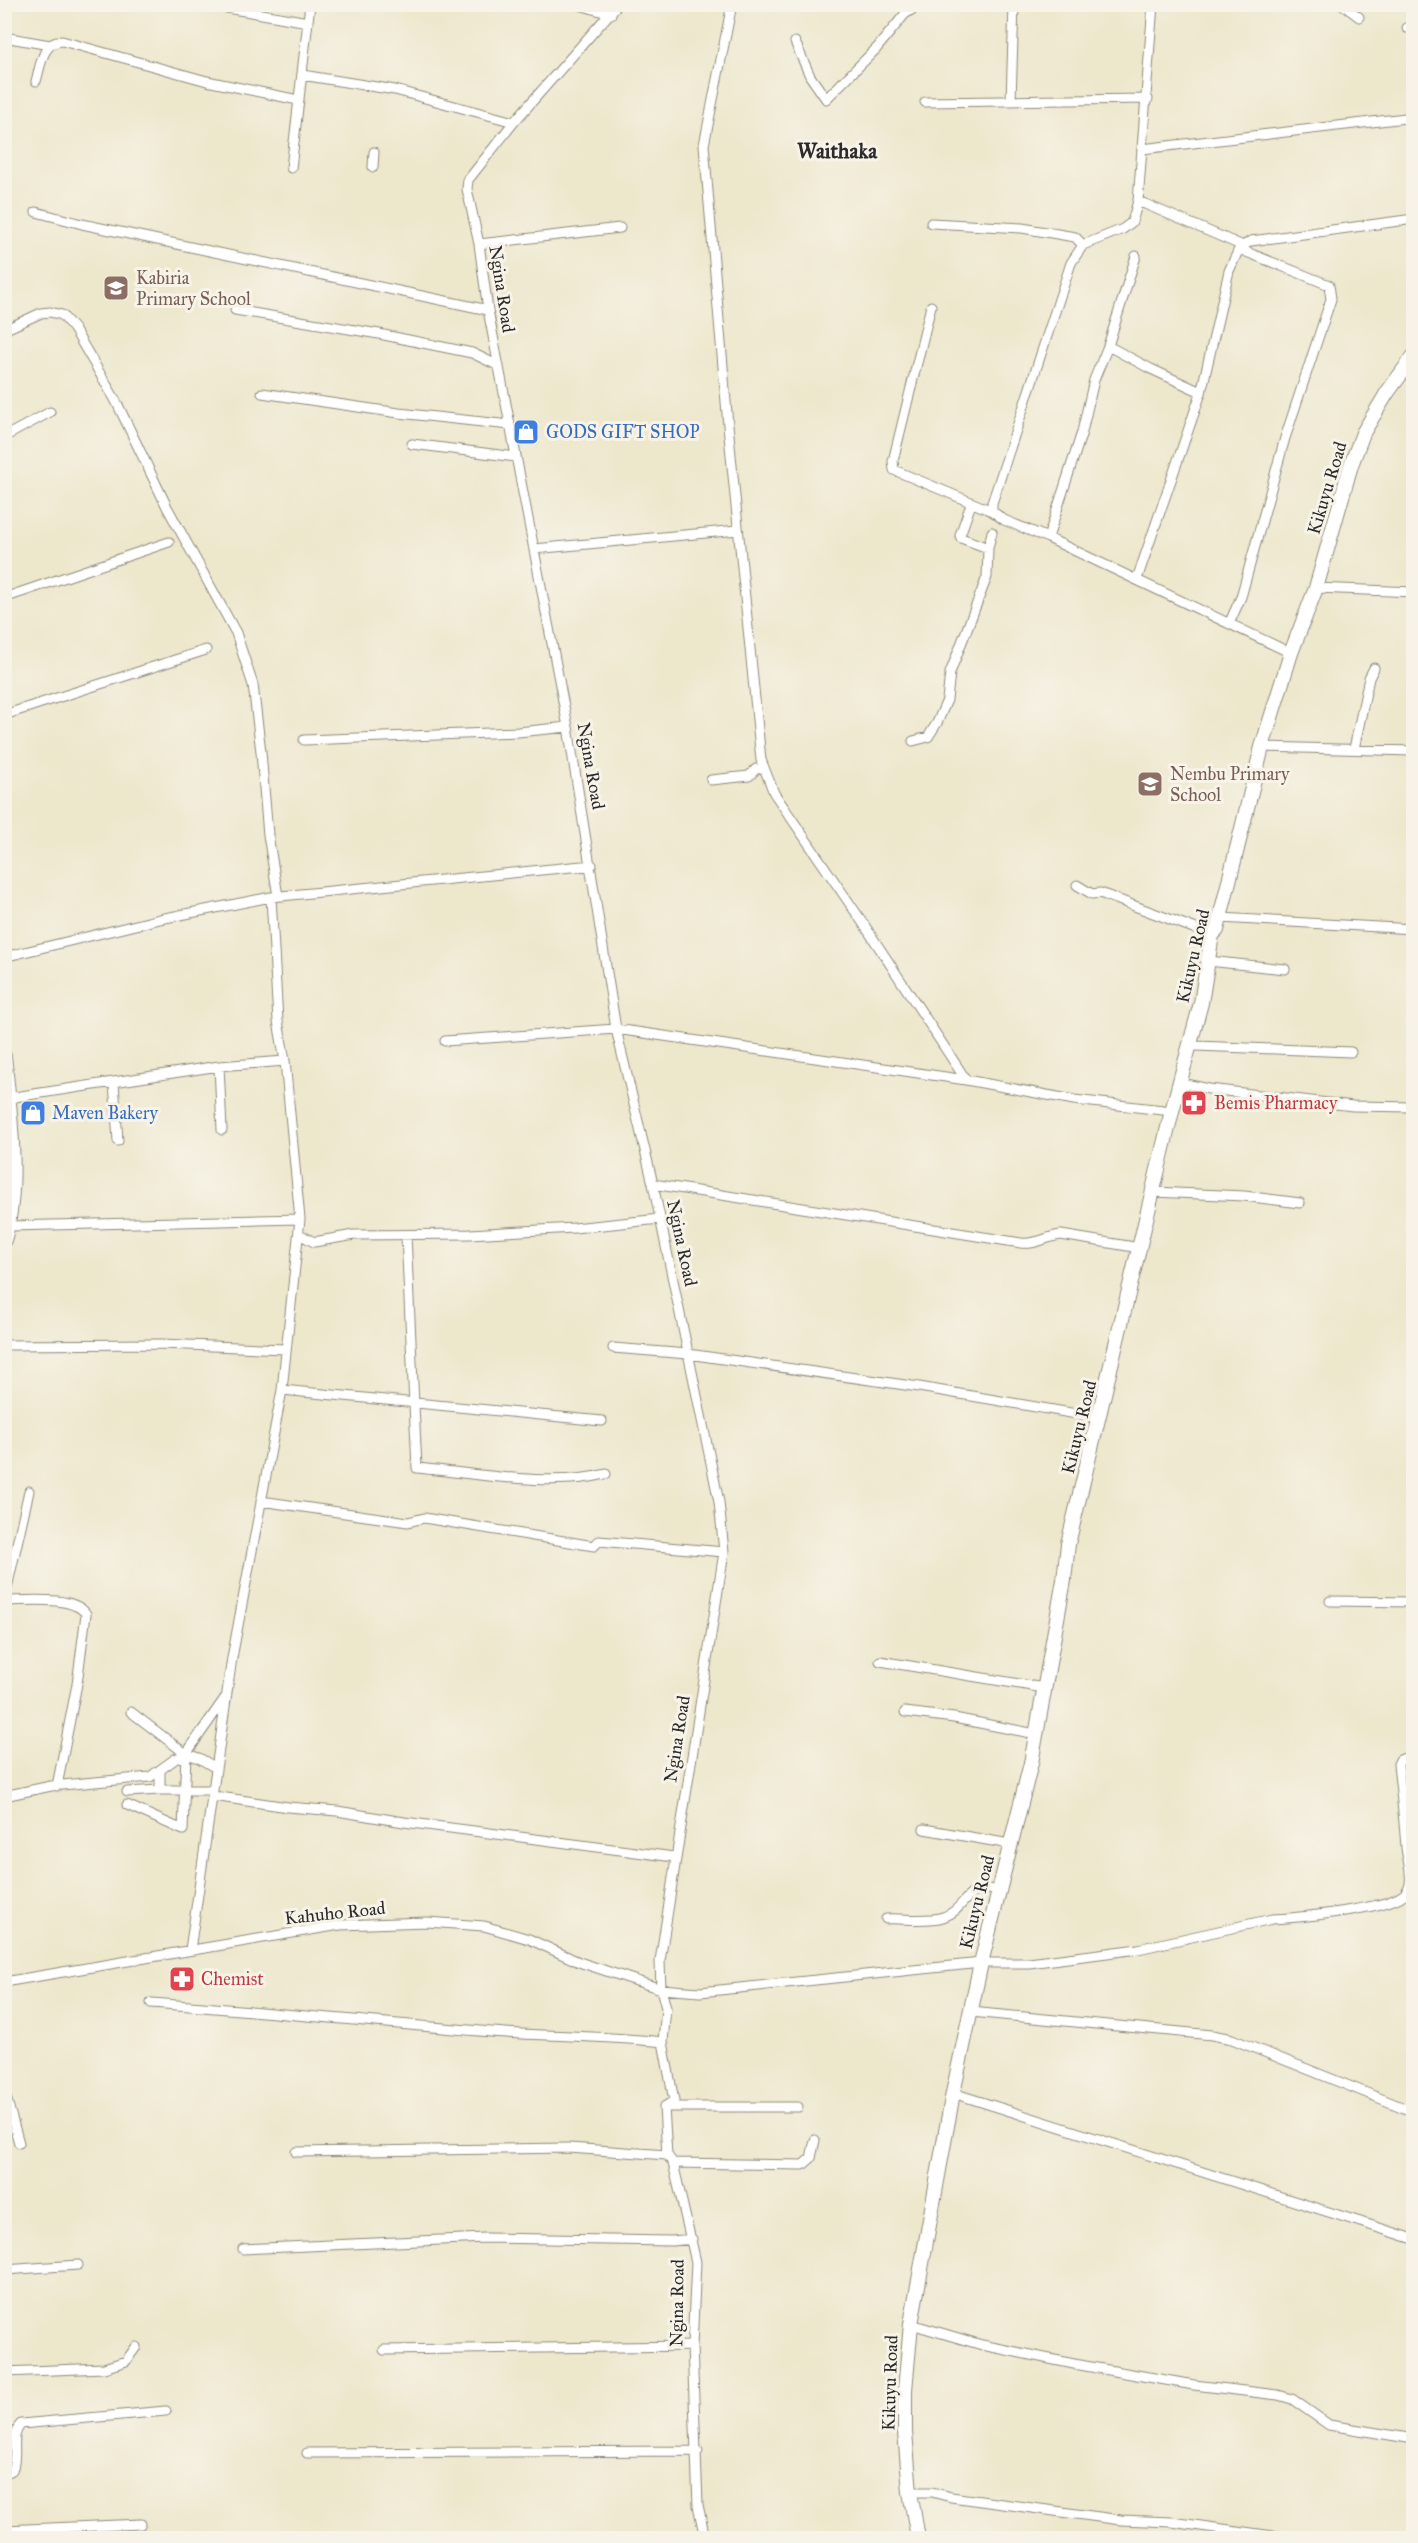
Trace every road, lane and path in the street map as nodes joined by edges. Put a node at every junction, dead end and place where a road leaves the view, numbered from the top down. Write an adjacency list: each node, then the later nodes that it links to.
1 (203, 4): 12 (street)
2 (310, 4): 12 (street)
3 (576, 4): 10 (street)
4 (618, 4): 10 (street, Ngina Road)
5 (732, 4): 53 (street)
6 (921, 4): 14 (street)
7 (1014, 4): 20 (street)
8 (1153, 4): 18 (street)
9 (1342, 4): 11 (street)
10 (610, 14): 23 (street, Ngina Road)
11 (1359, 17)
12 (308, 22): 16 (street)
13 (4, 37): 15 (street)
14 (795, 42)
15 (50, 45): 17 (street); 19 (street)
16 (302, 75): 19 (street); 23 (street)
17 (36, 81)
18 (1148, 99): 20 (street); 24 (street)
19 (298, 100): 27 (street)
20 (1011, 101): 21 (street)
21 (925, 102)
22 (1413, 117): 24 (street)
23 (514, 122): 33 (street, Ngina Road)
24 (1142, 149): 28 (street)
25 (374, 152): 26 (street)
26 (373, 167)
27 (291, 168)
28 (1138, 201): 34 (street); 35 (street)
29 (36, 212): 39 (street)
30 (1413, 219): 35 (street)
31 (931, 223): 34 (street)
32 (620, 228): 33 (street)
33 (479, 244): 39 (street, Ngina Road)
34 (1083, 245): 52 (street)
35 (1241, 248): 44 (street); 63 (street)
36 (1136, 256): 41 (street)
37 (931, 306): 51 (street)
38 (235, 310): 43 (street)
39 (488, 310): 43 (street, Ngina Road)
40 (4, 330): 78 (street)
41 (1108, 346): 44 (street); 55 (street)
42 (1413, 356): 60 (main road, Kikuyu Road)
43 (498, 366): 47 (street, Ngina Road)
44 (1201, 392): 59 (street)
45 (262, 393): 47 (street)
46 (50, 412): 48 (street)
47 (510, 425): 50 (street, Ngina Road)
48 (4, 437)
49 (412, 444): 50 (street)
50 (516, 457): 58 (street, Ngina Road)
51 (971, 504): 52 (street); 57 (street)
52 (993, 511): 55 (street)
53 (738, 530): 58 (street); 74 (street)
54 (992, 532): 57 (street)
55 (1048, 537): 59 (street)
56 (169, 542): 62 (street)
57 (988, 548): 70 (street)
58 (534, 549): 68 (street, Ngina Road)
59 (1137, 579): 63 (street)
60 (1316, 588): 61 (street); 65 (main road, Kikuyu Road)
61 (1413, 592)
62 (4, 598)
63 (1229, 624): 65 (street)
64 (206, 650): 67 (street)
65 (1291, 653): 71 (main road, Kikuyu Road)
66 (1374, 668): 72 (street)
67 (4, 715)
68 (568, 727): 69 (street); 76 (street, Ngina Road)
69 (304, 740)
70 (913, 741)
71 (1262, 747): 72 (street); 79 (main road, Kikuyu Road)
72 (1354, 749): 73 (street)
73 (1413, 751)
74 (763, 768): 75 (street); 92 (street)
75 (711, 780)
76 (592, 865): 78 (street); 85 (street, Ngina Road)
77 (1077, 885): 81 (street)
78 (275, 897): 82 (street); 90 (street)
79 (1220, 918): 80 (street); 81 (main road, Kikuyu Road)
80 (1413, 930)
81 (1212, 935): 83 (main road, Kikuyu Road)
82 (4, 957)
83 (1208, 961): 84 (street); 87 (main road, Kikuyu Road)
84 (1285, 969)
85 (616, 1029): 86 (street); 92 (street); 100 (street, Ngina Road)
86 (445, 1041)
87 (1190, 1043): 88 (street); 94 (main road, Kikuyu Road)
88 (1351, 1052)
89 (4, 1056): 95 (main road)
90 (285, 1060): 91 (street); 104 (street)
91 (219, 1066): 93 (street); 98 (street)
92 (966, 1080): 97 (street)
93 (114, 1082): 95 (street); 99 (street)
94 (1181, 1083): 96 (street); 97 (main road, Kikuyu Road)
95 (8, 1098): 102 (main road)
96 (1413, 1107)
97 (1172, 1111): 101 (main road, Kikuyu Road)
98 (222, 1130)
99 (118, 1141)
100 (653, 1184): 105 (street, Ngina Road); 109 (street)
101 (1154, 1192): 103 (street); 109 (main road, Kikuyu Road)
102 (8, 1200): 106 (main road)
103 (1300, 1203)
104 (300, 1219): 106 (street); 107 (street)
105 (660, 1219): 108 (street); 113 (street, Ngina Road)
106 (7, 1233)
107 (298, 1234): 108 (street); 112 (street)
108 (406, 1235): 115 (street)
109 (1140, 1248): 116 (main road, Kikuyu Road)
110 (4, 1345): 112 (street)
111 (613, 1348): 113 (street)
112 (286, 1349): 114 (street)
113 (688, 1354): 116 (street); 121 (street, Ngina Road)
114 (282, 1390): 115 (street); 120 (street)
115 (414, 1403): 117 (street); 118 (street)
116 (1100, 1418): 125 (main road, Kikuyu Road)
117 (602, 1422)
118 (606, 1474)
119 (29, 1491): 134 (street)
120 (261, 1501): 121 (street); 126 (street)
121 (724, 1552): 143 (street, Ngina Road)
122 (1330, 1601): 123 (street)
123 (1413, 1602)
124 (880, 1661): 125 (street)
125 (1044, 1688): 129 (main road, Kikuyu Road)
126 (226, 1696): 130 (street); 132 (street)
127 (131, 1712): 130 (street)
128 (905, 1712): 129 (street)
129 (1036, 1734): 142 (main road, Kikuyu Road)
130 (186, 1754): 132 (street); 133 (street); 136 (street)
131 (1413, 1755): 147 (street, Kahuho Road)
132 (216, 1768): 138 (street)
133 (160, 1770): 134 (street); 135 (street)
134 (57, 1786): 139 (street)
135 (160, 1790): 136 (street); 137 (street)
136 (183, 1790): 138 (street); 140 (street)
137 (127, 1792)
138 (213, 1793): 143 (street); 146 (street)
139 (4, 1796)
140 (126, 1805)
141 (924, 1829): 142 (street)
142 (1011, 1844): 144 (main road, Kikuyu Road)
143 (674, 1857): 149 (street, Ngina Road)
144 (999, 1891): 145 (street); 147 (main road, Kikuyu Road)
145 (886, 1919)
146 (190, 1950): 148 (street, Kahuho Road); 149 (street, Kahuho Road)
147 (981, 1963): 149 (street, Kahuho Road); 151 (main road, Kikuyu Road)
148 (4, 1982)
149 (661, 1989): 152 (street, Ngina Road)
150 (151, 2003): 152 (street)
151 (971, 2012): 154 (main road, Kikuyu Road); 157 (street)
152 (663, 2042): 155 (street, Ngina Road)
153 (4, 2090): 159 (street)
154 (953, 2093): 163 (street); 167 (main road, Kikuyu Road)
155 (664, 2107): 156 (street); 161 (street, Ngina Road)
156 (798, 2107)
157 (1413, 2112)
158 (815, 2140): 161 (street)
159 (19, 2143)
160 (296, 2152): 161 (street)
161 (670, 2159): 162 (street, Ngina Road)
162 (692, 2238): 164 (street); 168 (street, Ngina Road)
163 (1413, 2239)
164 (243, 2249)
165 (78, 2265): 166 (street)
166 (4, 2270)
167 (910, 2324): 173 (street); 177 (main road, Kikuyu Road)
168 (692, 2346): 170 (street); 174 (street, Ngina Road)
169 (136, 2347): 171 (street)
170 (384, 2350)
171 (4, 2372)
172 (166, 2411): 176 (street)
173 (1413, 2439)
174 (698, 2451): 175 (street); 181 (street, Ngina Road)
175 (307, 2453)
176 (4, 2474)
177 (910, 2492): 182 (main road, Kikuyu Road); 183 (street)
178 (141, 2524): 180 (street)
179 (4, 2530): 180 (street)
180 (38, 2533)
181 (705, 2538)
182 (918, 2538)
183 (1308, 2538)

